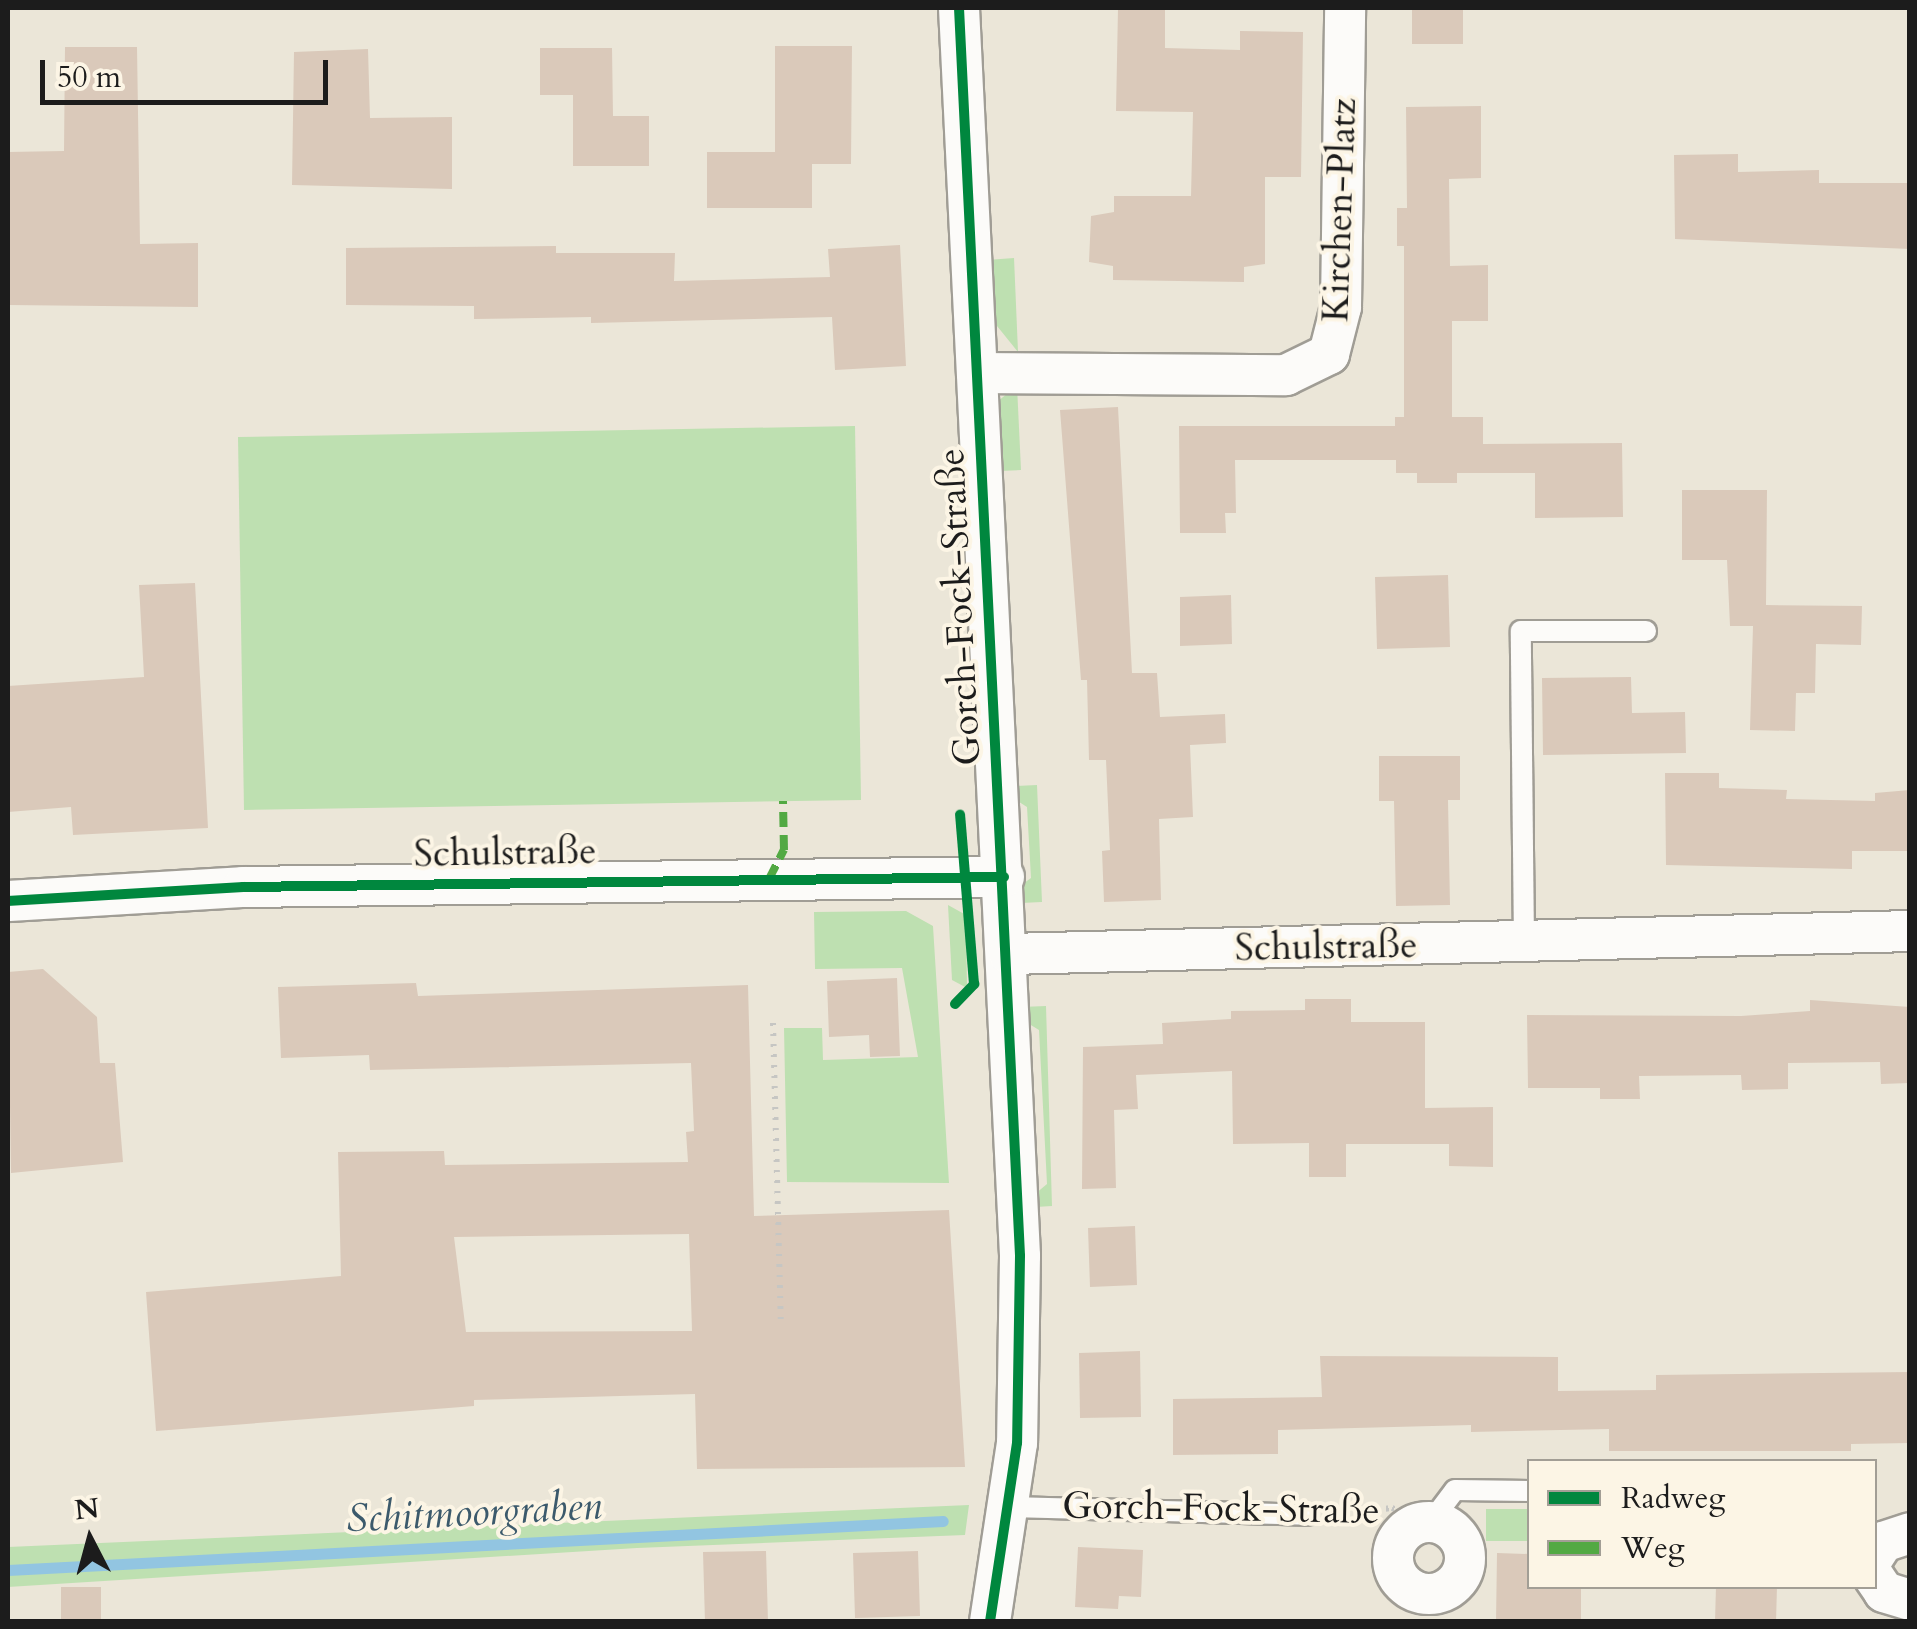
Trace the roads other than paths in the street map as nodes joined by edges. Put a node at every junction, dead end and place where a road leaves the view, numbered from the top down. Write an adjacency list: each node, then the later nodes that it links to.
1 (958, 8): 3 (street, Gorch-Fock-Straße)
2 (1345, 8): 3 (street, Kirchen-Platz)
3 (977, 373): 5 (street, Gorch-Fock-Straße)
4 (1646, 631): 8 (lane)
5 (1004, 877): 6 (street, Schulstraße); 9 (street, Gorch-Fock-Straße)
6 (8, 901)
7 (1910, 931): 8 (street, Schulstraße)
8 (1524, 943): 9 (street, Schulstraße)
9 (1008, 954): 11 (street, Gorch-Fock-Straße)
10 (1527, 1491): 13 (lane)
11 (1010, 1507): 12 (lane, Gorch-Fock-Straße); 17 (street, Gorch-Fock-Straße)
12 (1308, 1515)
13 (1430, 1522): 16 (street)
14 (1877, 1582): 15 (street)
15 (1910, 1600)
16 (1448, 1607)
17 (990, 1622)

